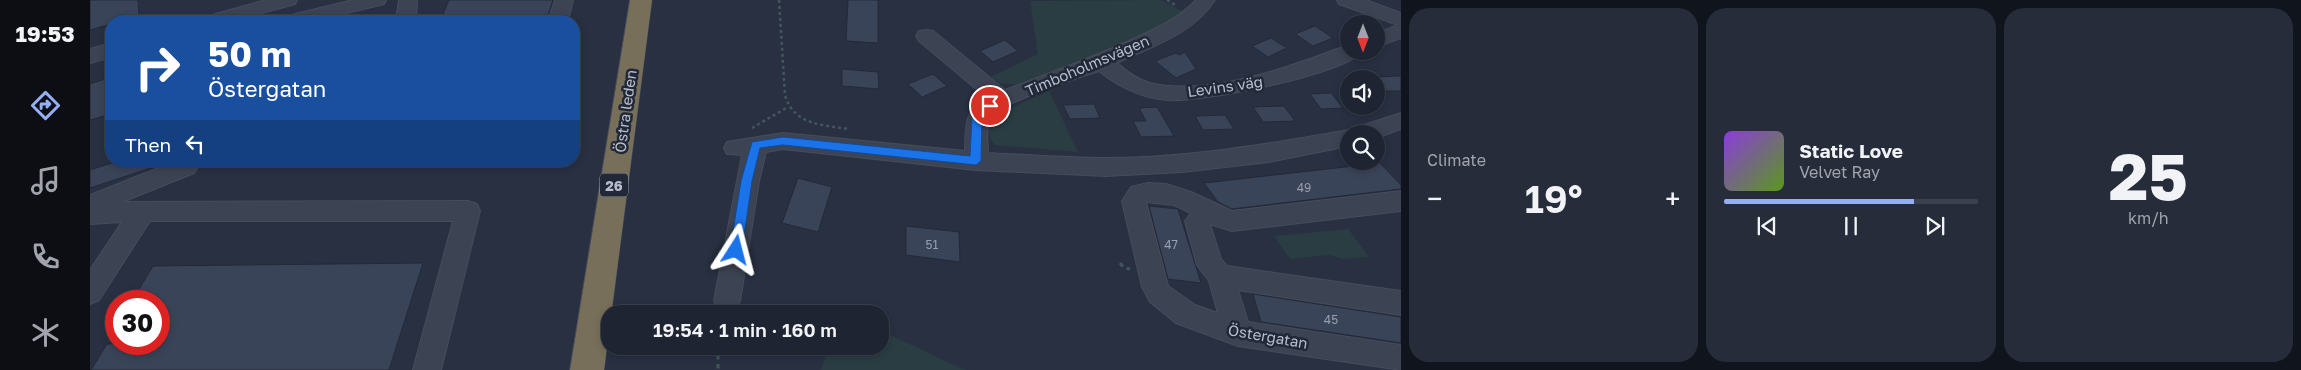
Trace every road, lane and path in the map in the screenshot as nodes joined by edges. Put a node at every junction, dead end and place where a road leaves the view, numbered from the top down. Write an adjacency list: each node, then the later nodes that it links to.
1 (288, 0): 9 (street)
2 (376, 0): 10 (street)
3 (408, 0): 11 (street)
4 (564, 0): 12 (street)
5 (641, 0): 37 (highway, Östra leden / 26)
6 (779, 0): 20 (path)
7 (1206, 0): 18 (street, Timboholmsvägen)
8 (1346, 0): 13 (street)
9 (234, 15)
10 (315, 15)
11 (407, 15)
12 (560, 15)
13 (1401, 20)
14 (1401, 31): 16 (street)
15 (926, 36): 19 (street)
16 (1385, 37)
17 (1340, 55): 18 (street, Levins väg)
18 (1102, 62): 19 (street, Timboholmsvägen)
19 (1002, 99): 22 (street, Timboholmsvägen)
20 (859, 130)
21 (1340, 140): 22 (street)
22 (976, 161): 31 (street)
23 (181, 167): 25 (street)
24 (1401, 201): 33 (street, Östergatan)
25 (90, 205)
26 (143, 211): 27 (street); 30 (street); 36 (street)
27 (90, 214)
28 (1197, 221): 29 (street)
29 (1220, 276): 32 (street); 33 (street)
30 (90, 292)
31 (728, 301)
32 (1401, 303)
33 (1238, 333): 35 (street, Östergatan)
34 (718, 355): 38 (path)
35 (1401, 358)
36 (427, 370)
37 (587, 370)
38 (718, 370)

